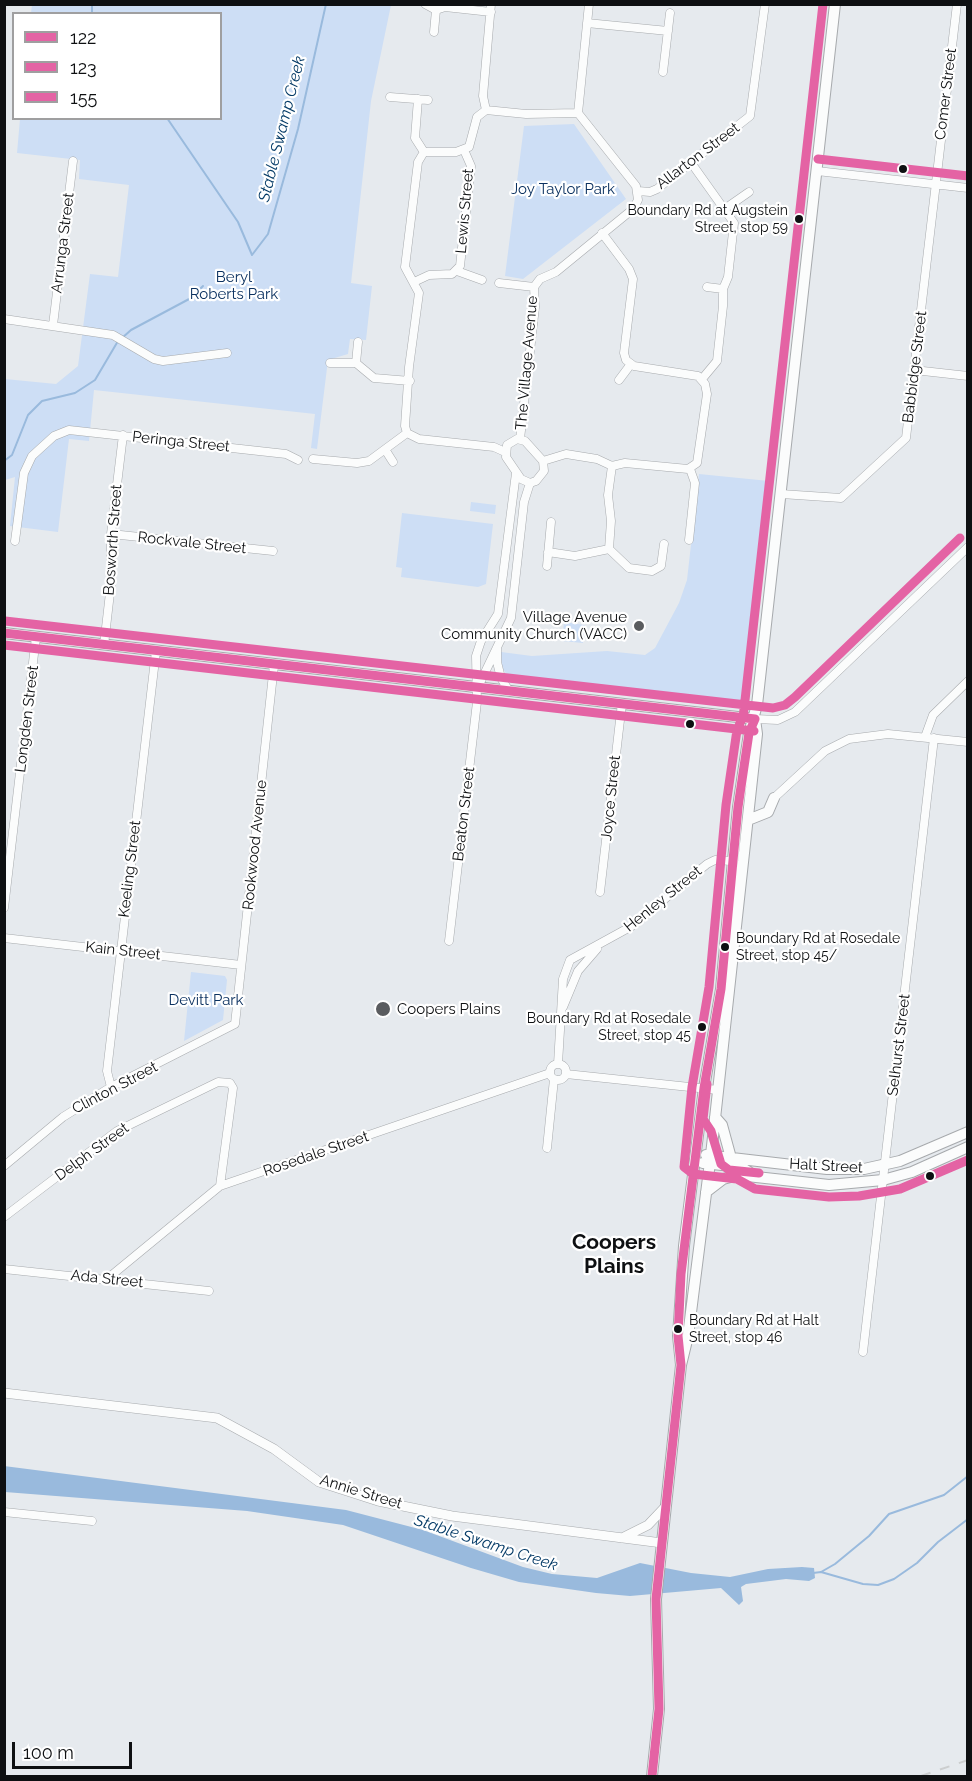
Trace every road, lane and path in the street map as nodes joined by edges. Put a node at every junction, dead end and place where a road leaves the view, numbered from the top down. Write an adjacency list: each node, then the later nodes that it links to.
1 (425, 4): 7 (street)
2 (589, 4): 9 (street)
3 (765, 4): 21 (street, Allarton Street)
4 (835, 4): 22 (main road)
5 (957, 4): 23 (street, Comer Street)
6 (491, 8): 7 (street); 16 (street)
7 (436, 10): 11 (street)
8 (670, 13): 10 (street)
9 (587, 23): 10 (street); 17 (street)
10 (668, 31): 12 (street)
11 (434, 32)
12 (663, 72)
13 (390, 97): 14 (street)
14 (418, 99): 15 (street); 19 (street)
15 (428, 100)
16 (486, 110): 17 (street); 18 (street)
17 (578, 113): 25 (street)
18 (464, 150): 19 (street); 29 (street, Lewis Street)
19 (424, 152): 31 (street)
20 (74, 161): 37 (street, Arrunga Street)
21 (692, 164): 25 (street, Allarton Street); 27 (street)
22 (816, 171): 23 (street); 61 (main road)
23 (936, 184): 24 (street); 43 (street, Babbidge Street)
24 (968, 188)
25 (638, 191): 28 (street, The Village Avenue)
26 (749, 192): 27 (street)
27 (726, 208): 35 (street)
28 (602, 233): 33 (street, The Village Avenue); 42 (street)
29 (457, 271): 30 (street, Lewis Street); 31 (street, Lewis Street)
30 (482, 280)
31 (414, 282): 47 (street)
32 (499, 283): 33 (street, The Village Avenue)
33 (534, 287): 50 (street, The Village Avenue)
34 (707, 287): 35 (street)
35 (723, 289): 45 (street)
36 (4, 319): 37 (street)
37 (53, 325): 39 (street)
38 (358, 342): 41 (street)
39 (226, 353)
40 (330, 363): 41 (street)
41 (356, 363): 47 (street)
42 (631, 364): 45 (street); 46 (street)
43 (914, 370): 44 (street); 61 (street, Babbidge Street)
44 (968, 376)
45 (702, 379): 58 (street)
46 (619, 380)
47 (410, 381): 48 (street)
48 (407, 433): 51 (street); 52 (street)
49 (123, 435): 54 (street, Peringa Street); 63 (street, Bosworth Street); 65 (street, Peringa Street)
50 (520, 439): 52 (street, The Village Avenue); 55 (street, The Village Avenue)
51 (386, 451): 53 (street); 56 (street)
52 (505, 452): 59 (street)
53 (313, 459)
54 (298, 460)
55 (543, 460): 57 (street); 60 (street)
56 (393, 462)
57 (612, 466): 58 (street); 68 (street)
58 (690, 469): 64 (street)
59 (516, 474): 60 (street); 79 (street)
60 (530, 483): 75 (street)
61 (781, 494): 82 (main road)
62 (550, 522): 70 (street)
63 (111, 534): 69 (street, Rockvale Street); 74 (street, Bosworth Street)
64 (689, 540)
65 (15, 541)
66 (664, 544): 68 (street)
67 (968, 547): 82 (street)
68 (609, 549): 70 (street)
69 (273, 551)
70 (548, 552): 71 (street)
71 (547, 566)
72 (4, 633): 73 (main road)
73 (36, 637): 74 (main road); 89 (street, Longden Street)
74 (104, 645): 76 (main road)
75 (497, 647): 79 (street); 80 (street)
76 (156, 651): 77 (main road); 93 (street, Keeling Street)
77 (274, 665): 79 (main road); 94 (street, Rookwood Avenue)
78 (968, 681): 83 (street, Selhurst Street)
79 (478, 687): 80 (main road); 91 (street, Beaton Street)
80 (509, 691): 81 (main road)
81 (622, 703): 82 (main road); 88 (street, Joyce Street)
82 (755, 719): 86 (main road); 87 (main road)
83 (929, 738): 84 (street); 85 (street); 110 (street, Selhurst Street)
84 (968, 742)
85 (774, 798): 86 (main road)
86 (748, 820): 102 (main road)
87 (732, 861): 92 (street, Henley Street); 101 (main road)
88 (600, 892)
89 (4, 908)
90 (4, 938): 93 (street, Kain Street)
91 (449, 941)
92 (598, 947): 95 (street, Henley Street); 95 (street, Henley Street)
93 (120, 951): 94 (street, Kain Street); 100 (street, Keeling Street)
94 (241, 964): 96 (street, Rookwood Avenue)
95 (563, 1009): 97 (street, Henley Street)
96 (235, 1024): 100 (street, Clinton Street)
97 (558, 1064): 98 (street); 99 (street)
98 (566, 1074): 99 (street); 101 (street)
99 (552, 1076): 106 (street); 114 (street, Rosedale Street)
100 (111, 1088): 111 (street, Clinton Street)
101 (704, 1088): 102 (street); 107 (main road)
102 (718, 1090): 103 (main road)
103 (715, 1117): 108 (main road); 109 (main road)
104 (968, 1132): 110 (main road, Halt Street)
105 (968, 1147): 113 (main road, Halt Street)
106 (547, 1148)
107 (696, 1158): 109 (main road, Halt Street); 121 (main road)
108 (731, 1158): 109 (main road, Halt Street); 110 (main road, Halt Street)
109 (710, 1160): 112 (main road, Halt Street); 115 (main road)
110 (885, 1165): 113 (street, Selhurst Street)
111 (4, 1166)
112 (757, 1177): 113 (main road, Halt Street); 115 (main road)
113 (883, 1180): 120 (street, Selhurst Street)
114 (220, 1186): 116 (street, Delph Street); 118 (street, Rosedale Street)
115 (706, 1192): 121 (main road)
116 (4, 1217)
117 (4, 1269): 118 (street, Ada Street)
118 (107, 1279): 119 (street, Ada Street)
119 (209, 1291)
120 (863, 1352)
121 (681, 1365): 123 (main road)
122 (4, 1393): 126 (street, Annie Street)
123 (666, 1506): 126 (street); 127 (main road)
124 (4, 1512): 125 (street)
125 (92, 1521)
126 (622, 1538): 127 (street, Annie Street)
127 (662, 1543): 128 (main road)
128 (652, 1776)

